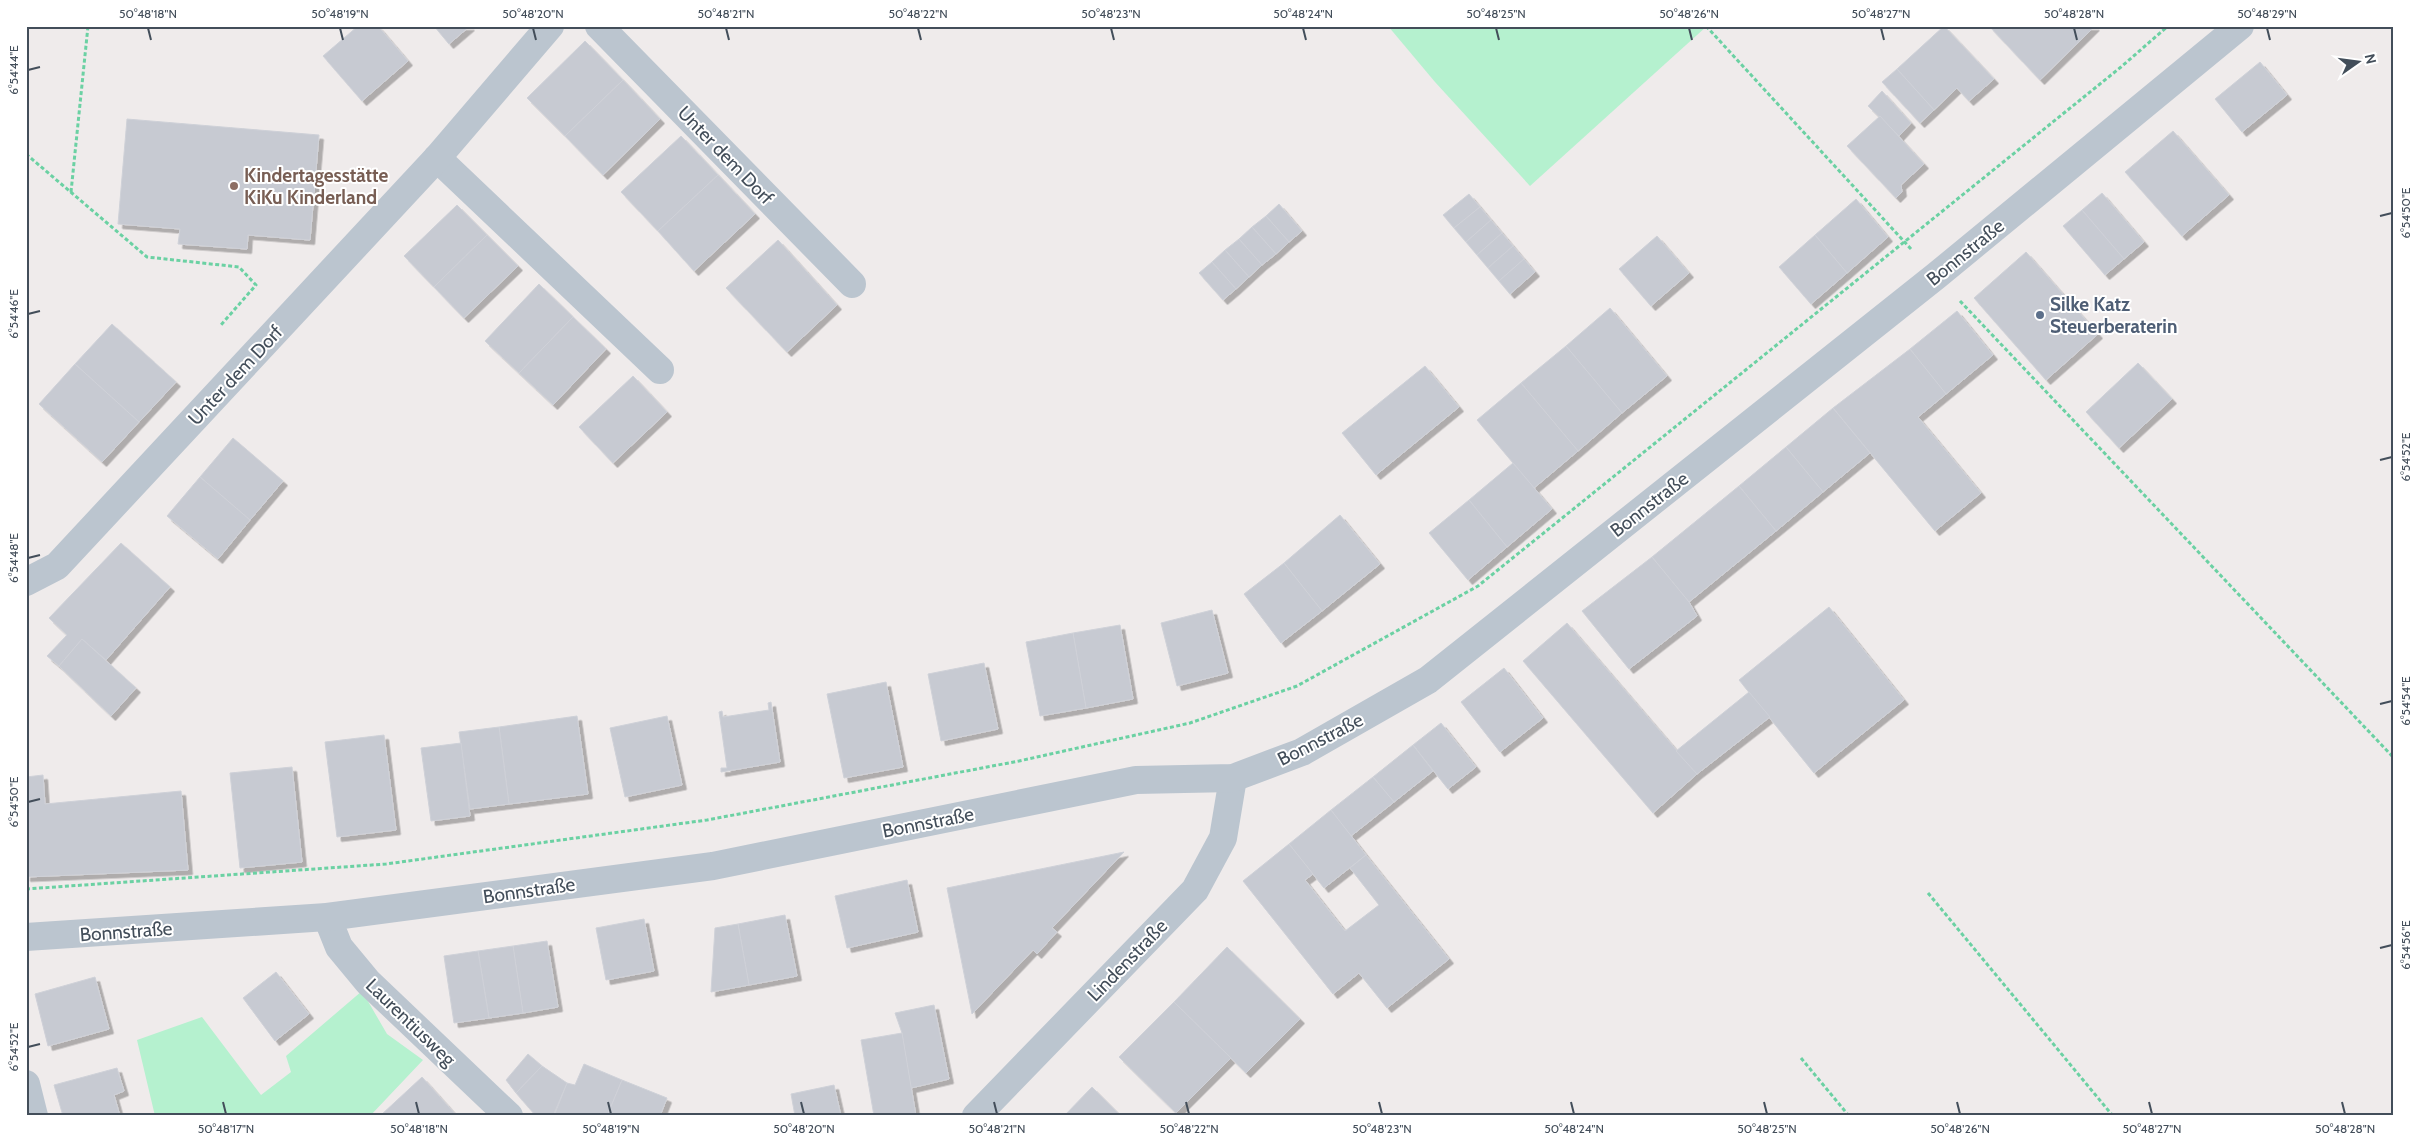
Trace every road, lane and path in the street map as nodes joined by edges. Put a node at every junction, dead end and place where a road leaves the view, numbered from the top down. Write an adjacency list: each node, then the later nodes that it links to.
1 (88, 26): 9 (path)
2 (550, 26): 8 (street, Unter dem Dorf)
3 (599, 26): 12 (street, Unter dem Dorf)
4 (1706, 26): 10 (path)
5 (2168, 26): 10 (path)
6 (2240, 26): 11 (street, Bonnstraße)
7 (26, 154): 9 (path)
8 (437, 158): 14 (street); 15 (street, Unter dem Dorf)
9 (71, 192): 13 (path)
10 (1904, 242): 11 (path); 18 (path)
11 (1936, 276): 16 (path); 17 (street, Bonnstraße)
12 (852, 284)
13 (220, 326)
14 (660, 370)
15 (26, 582)
16 (2394, 758)
17 (1234, 778): 20 (street, Bonnstraße); 26 (street, Lindenstraße)
18 (26, 889)
19 (1928, 893): 28 (path)
20 (327, 917): 21 (street, Bonnstraße); 25 (street, Laurentiusweg)
21 (26, 937)
22 (1801, 1058): 27 (path)
23 (26, 1084): 24 (street)
24 (34, 1116)
25 (509, 1116)
26 (976, 1116)
27 (1850, 1116)
28 (2113, 1116)

